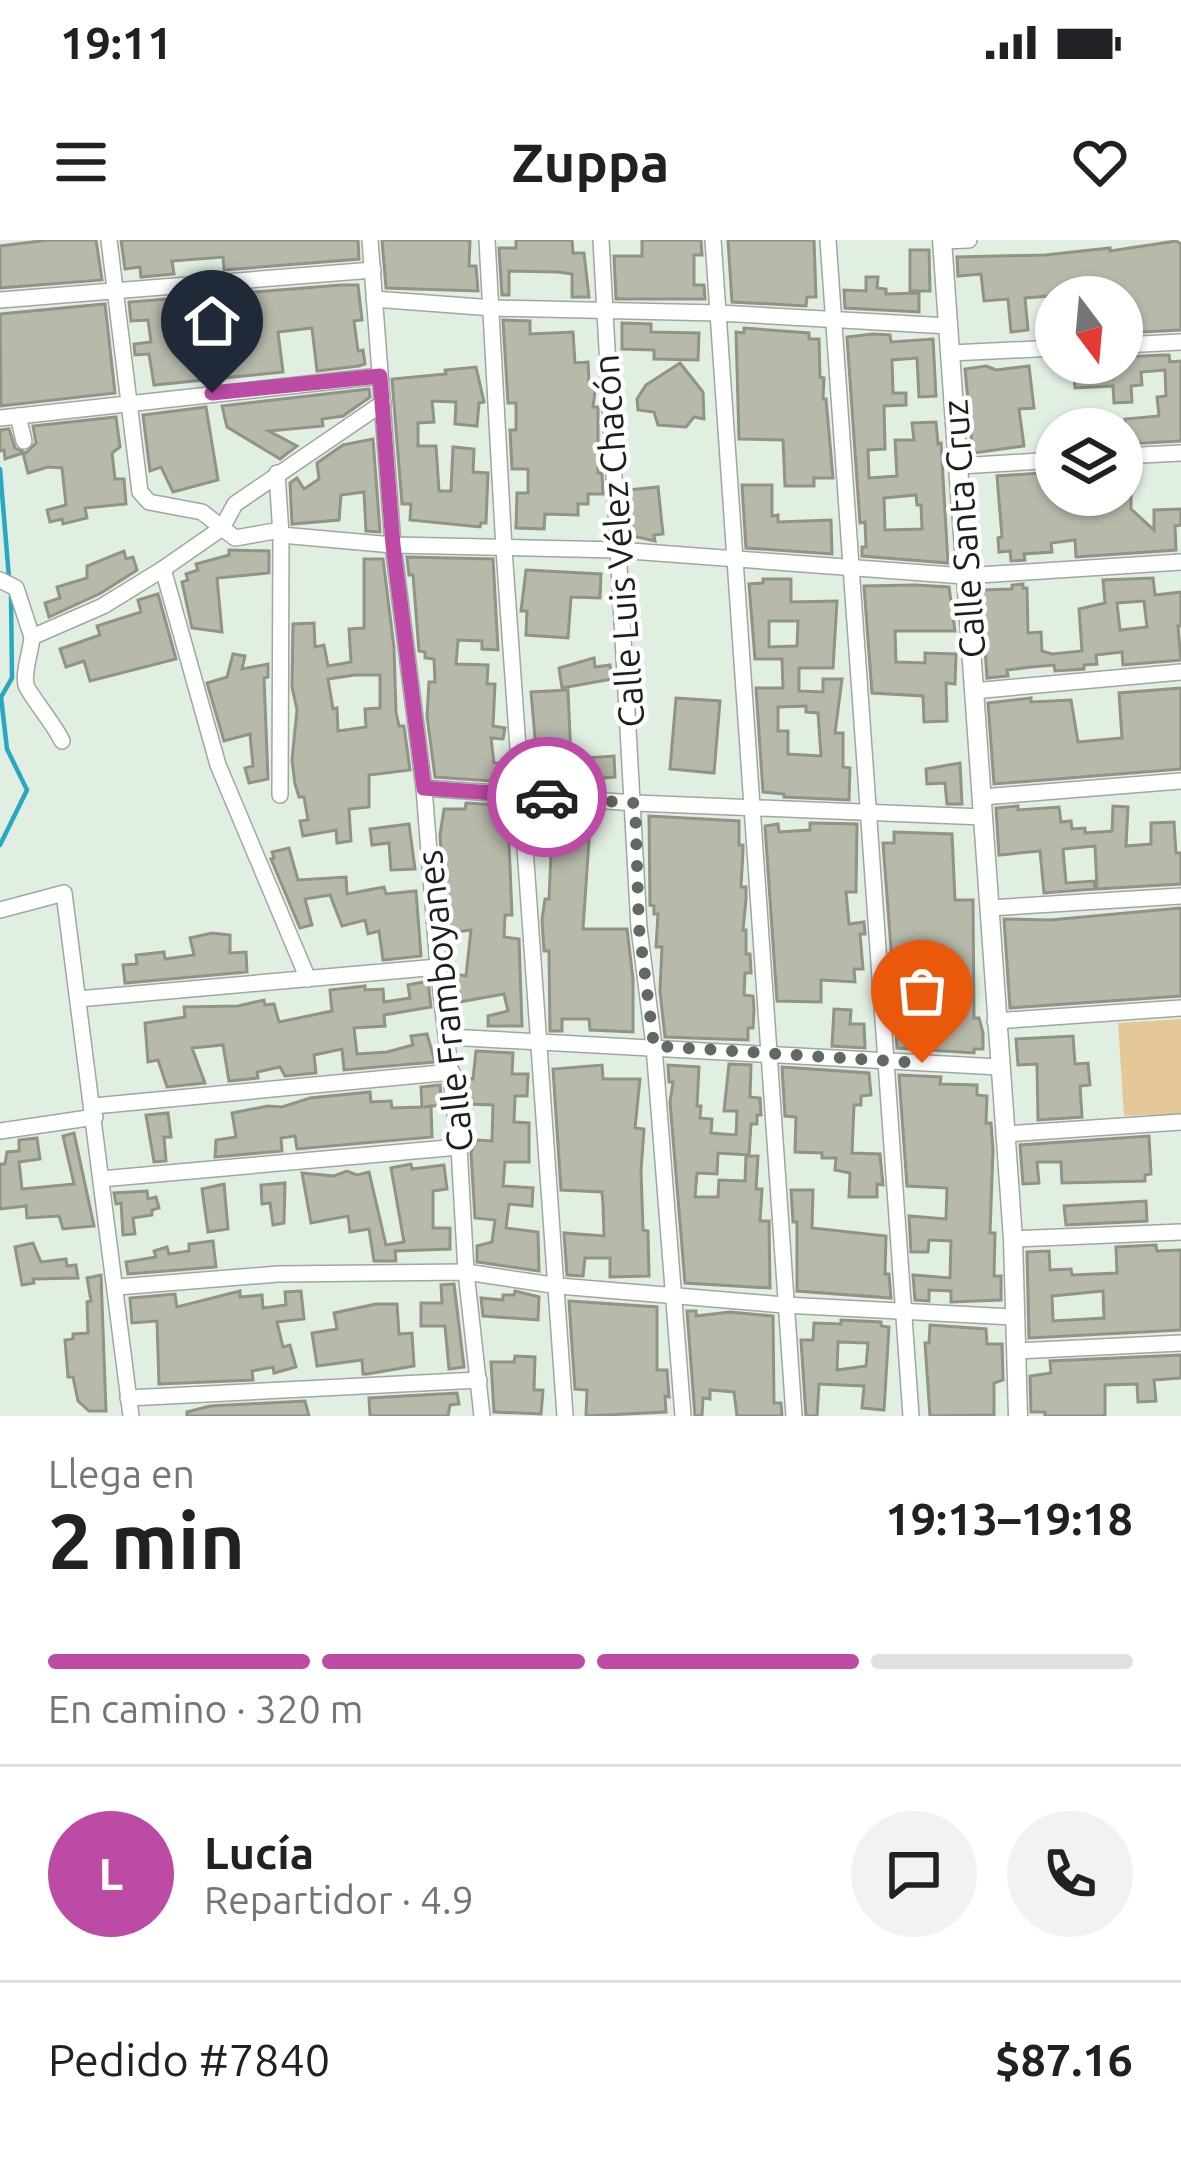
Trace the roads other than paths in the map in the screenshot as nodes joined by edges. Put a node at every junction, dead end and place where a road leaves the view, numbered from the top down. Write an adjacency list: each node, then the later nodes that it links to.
1 (109, 240): 10 (street)
2 (370, 240): 9 (street, Calle Framboyanes)
3 (487, 240): 13 (street)
4 (601, 240): 14 (street, Calle Luis Vélez Chacón)
5 (713, 240): 15 (street)
6 (828, 240): 16 (street)
7 (969, 240): 8 (street)
8 (942, 241): 17 (street, Calle Santa Cruz)
9 (373, 270): 10 (street); 11 (street, Calle Framboyanes)
10 (114, 291): 12 (street); 23 (street)
11 (374, 299): 13 (street); 22 (street, Calle Framboyanes)
12 (0, 300)
13 (493, 308): 14 (street); 35 (street)
14 (604, 310): 15 (street); 36 (street, Calle Luis Vélez Chacón)
15 (718, 313): 16 (street); 37 (street)
16 (833, 320): 17 (street); 39 (street)
17 (949, 326): 21 (street, Calle Santa Cruz)
18 (1181, 342): 19 (street)
19 (1143, 344)
20 (1035, 349): 21 (street)
21 (952, 353): 30 (street, Calle Santa Cruz)
22 (380, 376): 23 (street); 24 (street, Calle Framboyanes)
23 (127, 401): 25 (street); 32 (street)
24 (383, 403): 31 (street); 34 (street, Calle Framboyanes)
25 (9, 417): 26 (street)
26 (24, 441)
27 (1181, 453): 28 (street)
28 (1143, 455)
29 (1035, 461): 30 (street)
30 (959, 466): 41 (street, Calle Santa Cruz)
31 (277, 473): 32 (street); 33 (street)
32 (222, 528): 33 (street); 40 (street)
33 (281, 536): 34 (street); 49 (street)
34 (393, 545): 35 (street); 48 (street, Calle Framboyanes)
35 (504, 549): 36 (street); 50 (street)
36 (617, 550): 37 (street); 51 (street, Calle Luis Vélez Chacón)
37 (732, 558): 39 (street); 53 (street)
38 (1181, 562): 41 (street)
39 (852, 568): 41 (street); 54 (street)
40 (163, 569): 43 (street); 59 (street)
41 (964, 576): 45 (street, Calle Santa Cruz)
42 (8, 584): 43 (street)
43 (32, 637): 46 (street)
44 (1181, 672): 45 (street)
45 (973, 691): 52 (street, Calle Santa Cruz)
46 (62, 741)
47 (1181, 781): 52 (street)
48 (424, 788): 50 (street); 58 (street, Calle Framboyanes)
49 (280, 795)
50 (523, 795): 51 (street); 64 (street)
51 (635, 803): 53 (street); 65 (street, Calle Luis Vélez Chacón)
52 (982, 807): 54 (street); 56 (street, Calle Santa Cruz)
53 (752, 808): 54 (street); 66 (street)
54 (870, 814): 67 (street)
55 (1181, 896): 56 (street)
56 (989, 908): 62 (street, Calle Santa Cruz)
57 (0, 910): 60 (street)
58 (438, 967): 59 (street); 63 (street, Calle Framboyanes)
59 (308, 980): 60 (street)
60 (78, 999): 70 (street)
61 (1181, 1008): 62 (street)
62 (995, 1022): 68 (street, Calle Santa Cruz)
63 (448, 1037): 64 (street); 69 (street, Calle Framboyanes)
64 (540, 1042): 65 (street); 79 (street)
65 (654, 1046): 66 (street); 81 (street, Calle Luis Vélez Chacón)
66 (770, 1055): 67 (street); 82 (street)
67 (884, 1061): 68 (street); 83 (street)
68 (999, 1067): 73 (street, Calle Santa Cruz)
69 (452, 1072): 70 (street); 74 (street, Calle Framboyanes)
70 (94, 1111): 72 (street); 75 (street)
71 (1181, 1122): 73 (street)
72 (0, 1131)
73 (1006, 1134): 77 (street, Calle Santa Cruz)
74 (459, 1147): 75 (street); 78 (street, Calle Framboyanes)
75 (101, 1179): 80 (street)
76 (1181, 1232): 77 (street)
77 (1012, 1239): 84 (street, Calle Santa Cruz)
78 (466, 1272): 79 (street); 80 (street); 87 (street, Calle Framboyanes)
79 (559, 1286): 81 (street); 91 (street)
80 (116, 1287): 88 (street)
81 (672, 1294): 82 (street); 92 (street, Calle Luis Vélez Chacón)
82 (784, 1305): 83 (street); 93 (street)
83 (905, 1311): 84 (street); 94 (street)
84 (1013, 1317): 86 (street, Calle Santa Cruz)
85 (1181, 1343): 86 (street)
86 (1016, 1351): 95 (street, Calle Santa Cruz)
87 (479, 1380): 88 (street); 90 (street, Calle Framboyanes)
88 (128, 1398): 89 (street)
89 (131, 1416)
90 (482, 1416)
91 (565, 1416)
92 (682, 1416)
93 (794, 1416)
94 (911, 1416)
95 (1018, 1416)

